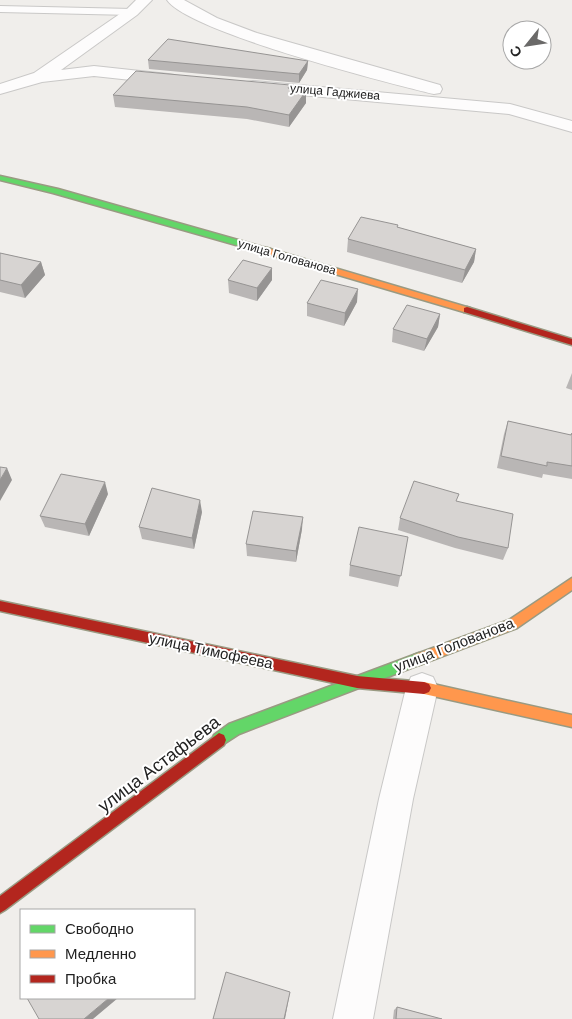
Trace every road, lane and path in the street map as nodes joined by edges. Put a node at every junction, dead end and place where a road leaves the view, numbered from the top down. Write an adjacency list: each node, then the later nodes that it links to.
1 (145, 0): 4 (street)
2 (174, 0): 9 (street, улица Гаджиева)
3 (0, 9): 4 (lane)
4 (132, 12): 5 (street)
5 (40, 77): 6 (street); 8 (street)
6 (185, 80)
7 (233, 84): 9 (street, улица Гаджиева)
8 (0, 89)
9 (510, 109): 10 (street, улица Гаджиева)
10 (572, 127)
11 (0, 178): 12 (street, улица Голованова)
12 (572, 342)
13 (572, 583): 15 (street, улица Голованова)
14 (0, 606): 15 (street, улица Тимофеева)
15 (357, 682): 16 (street, улица Тимофеева); 18 (street, улица Астафьева)
16 (422, 688): 17 (street, улица Тимофеева); 19 (street)
17 (572, 721)
18 (0, 905)
19 (353, 1019)

